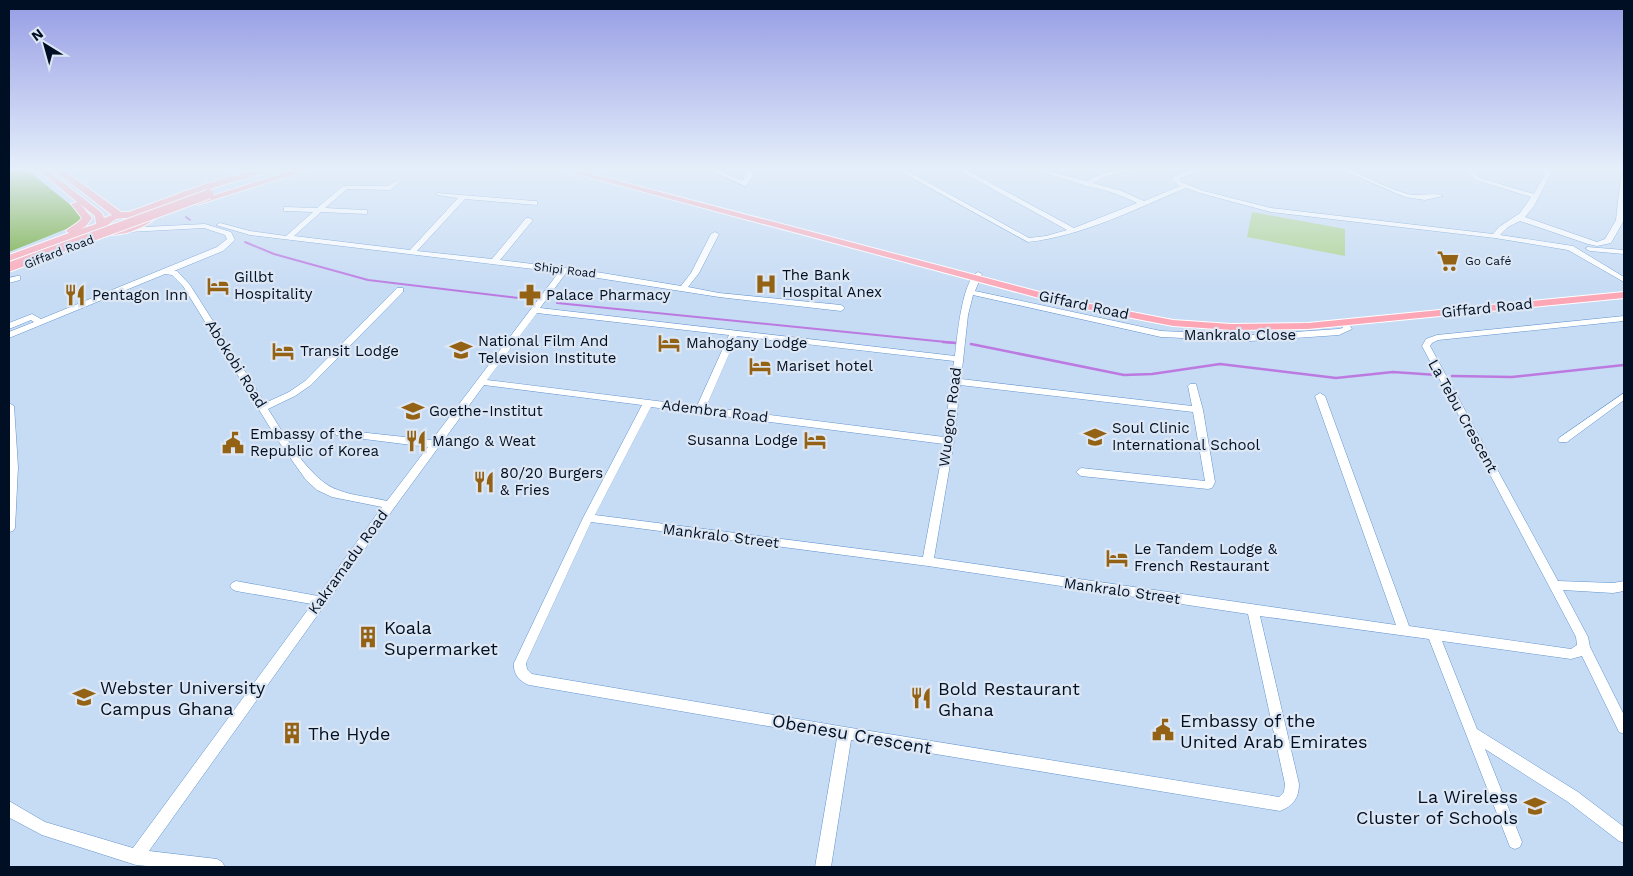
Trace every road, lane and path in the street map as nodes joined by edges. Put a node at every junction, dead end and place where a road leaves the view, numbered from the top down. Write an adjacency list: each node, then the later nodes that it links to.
1 (80, 209): 35 (main road)
2 (92, 209): 25 (main road)
3 (117, 209): 20 (main road)
4 (144, 209): 20 (main road)
5 (159, 209): 35 (main road, Giffard Road, bridge)
6 (166, 209): 37 (main road, Giffard Road, bridge)
7 (175, 209): 22 (main road)
8 (287, 209): 18 (street)
9 (321, 209): 18 (street)
10 (452, 209): 33 (street)
11 (715, 209): 40 (main road, Giffard Road)
12 (727, 209): 40 (main road, Giffard Road)
13 (971, 209): 27 (street)
14 (1033, 209): 27 (street)
15 (1129, 209): 27 (street)
16 (1268, 209): 30 (street)
17 (1527, 209): 21 (street)
18 (319, 211): 19 (street); 31 (street)
19 (364, 212)
20 (126, 215): 22 (main road); 25 (main road, Giffard Road)
21 (1519, 218): 24 (street); 30 (street)
22 (143, 220): 26 (main road); 31 (street, Shipi Road)
23 (529, 220): 36 (street)
24 (1622, 221)
25 (101, 225): 28 (main road); 35 (main road, Giffard Road)
26 (128, 230): 28 (main road, Giffard Road); 39 (street)
27 (1074, 231)
28 (110, 233): 37 (main road, Giffard Road)
29 (715, 234): 47 (street)
30 (1494, 236): 32 (street)
31 (288, 238): 33 (street, Shipi Road)
32 (1570, 248): 34 (street); 43 (street)
33 (412, 252): 36 (street, Shipi Road)
34 (1624, 252)
35 (9, 258)
36 (494, 262): 38 (street, Shipi Road)
37 (9, 269)
38 (564, 270): 47 (street, Shipi Road); 52 (street, Kakramadu Road)
39 (161, 272): 42 (street, Abokobi Road); 45 (street)
40 (976, 277): 46 (main road, Giffard Road); 49 (street, Wuogon Road); 55 (main road, Giffard Road)
41 (18, 278): 44 (street)
42 (180, 280): 45 (street); 67 (street, Abokobi Road)
43 (1624, 280)
44 (9, 281)
45 (135, 283): 54 (street)
46 (1624, 288)
47 (683, 289): 51 (street, Shipi Road)
48 (400, 290): 67 (street)
49 (970, 292): 55 (street, Mankralo Close); 59 (street, Wuogon Road)
50 (1624, 295): 55 (main road, Giffard Road)
51 (841, 308)
52 (534, 310): 57 (street); 61 (street, Kakramadu Road)
53 (1624, 318): 79 (street, La Tebu Crescent)
54 (40, 322): 56 (street); 58 (street)
55 (1344, 323)
56 (9, 326)
57 (734, 333): 59 (street); 68 (street)
58 (9, 335)
59 (958, 359): 60 (street, Wuogon Road)
60 (955, 381): 69 (street); 72 (street, Wuogon Road)
61 (480, 382): 65 (street, Adembra Road); 73 (street, Kakramadu Road)
62 (1193, 386): 69 (street)
63 (1320, 396): 84 (street)
64 (1623, 399): 71 (street)
65 (648, 403): 68 (street, Adembra Road); 76 (street, Obenesu Crescent)
66 (9, 406): 77 (street)
67 (264, 407): 75 (street, Abokobi Road)
68 (700, 410): 72 (street, Adembra Road)
69 (1198, 410): 74 (street)
70 (340, 433): 73 (street)
71 (1563, 440)
72 (949, 441): 78 (street, Wuogon Road)
73 (435, 444): 75 (street, Kakramadu Road)
74 (1081, 472)
75 (390, 505): 82 (street, Kakramadu Road)
76 (588, 518): 78 (street, Mankralo Street); 88 (street, Obenesu Crescent)
77 (9, 528)
78 (928, 562): 83 (street, Mankralo Street)
79 (1554, 585): 81 (street); 86 (street)
80 (236, 586): 82 (street)
81 (1622, 590)
82 (320, 601): 93 (street, Kakramadu Road)
83 (1253, 610): 84 (street, Mankralo Street); 88 (street, Obenesu Crescent)
84 (1404, 631): 85 (street, Mankralo Street)
85 (1433, 636): 86 (street, Mankralo Street); 89 (street)
86 (1584, 647): 87 (street)
87 (1624, 728)
88 (845, 733): 95 (street)
89 (1473, 734): 91 (street); 92 (street)
90 (11, 812): 93 (street)
91 (1624, 836)
92 (1515, 842)
93 (136, 857): 94 (street)
94 (217, 867)
95 (823, 867)

